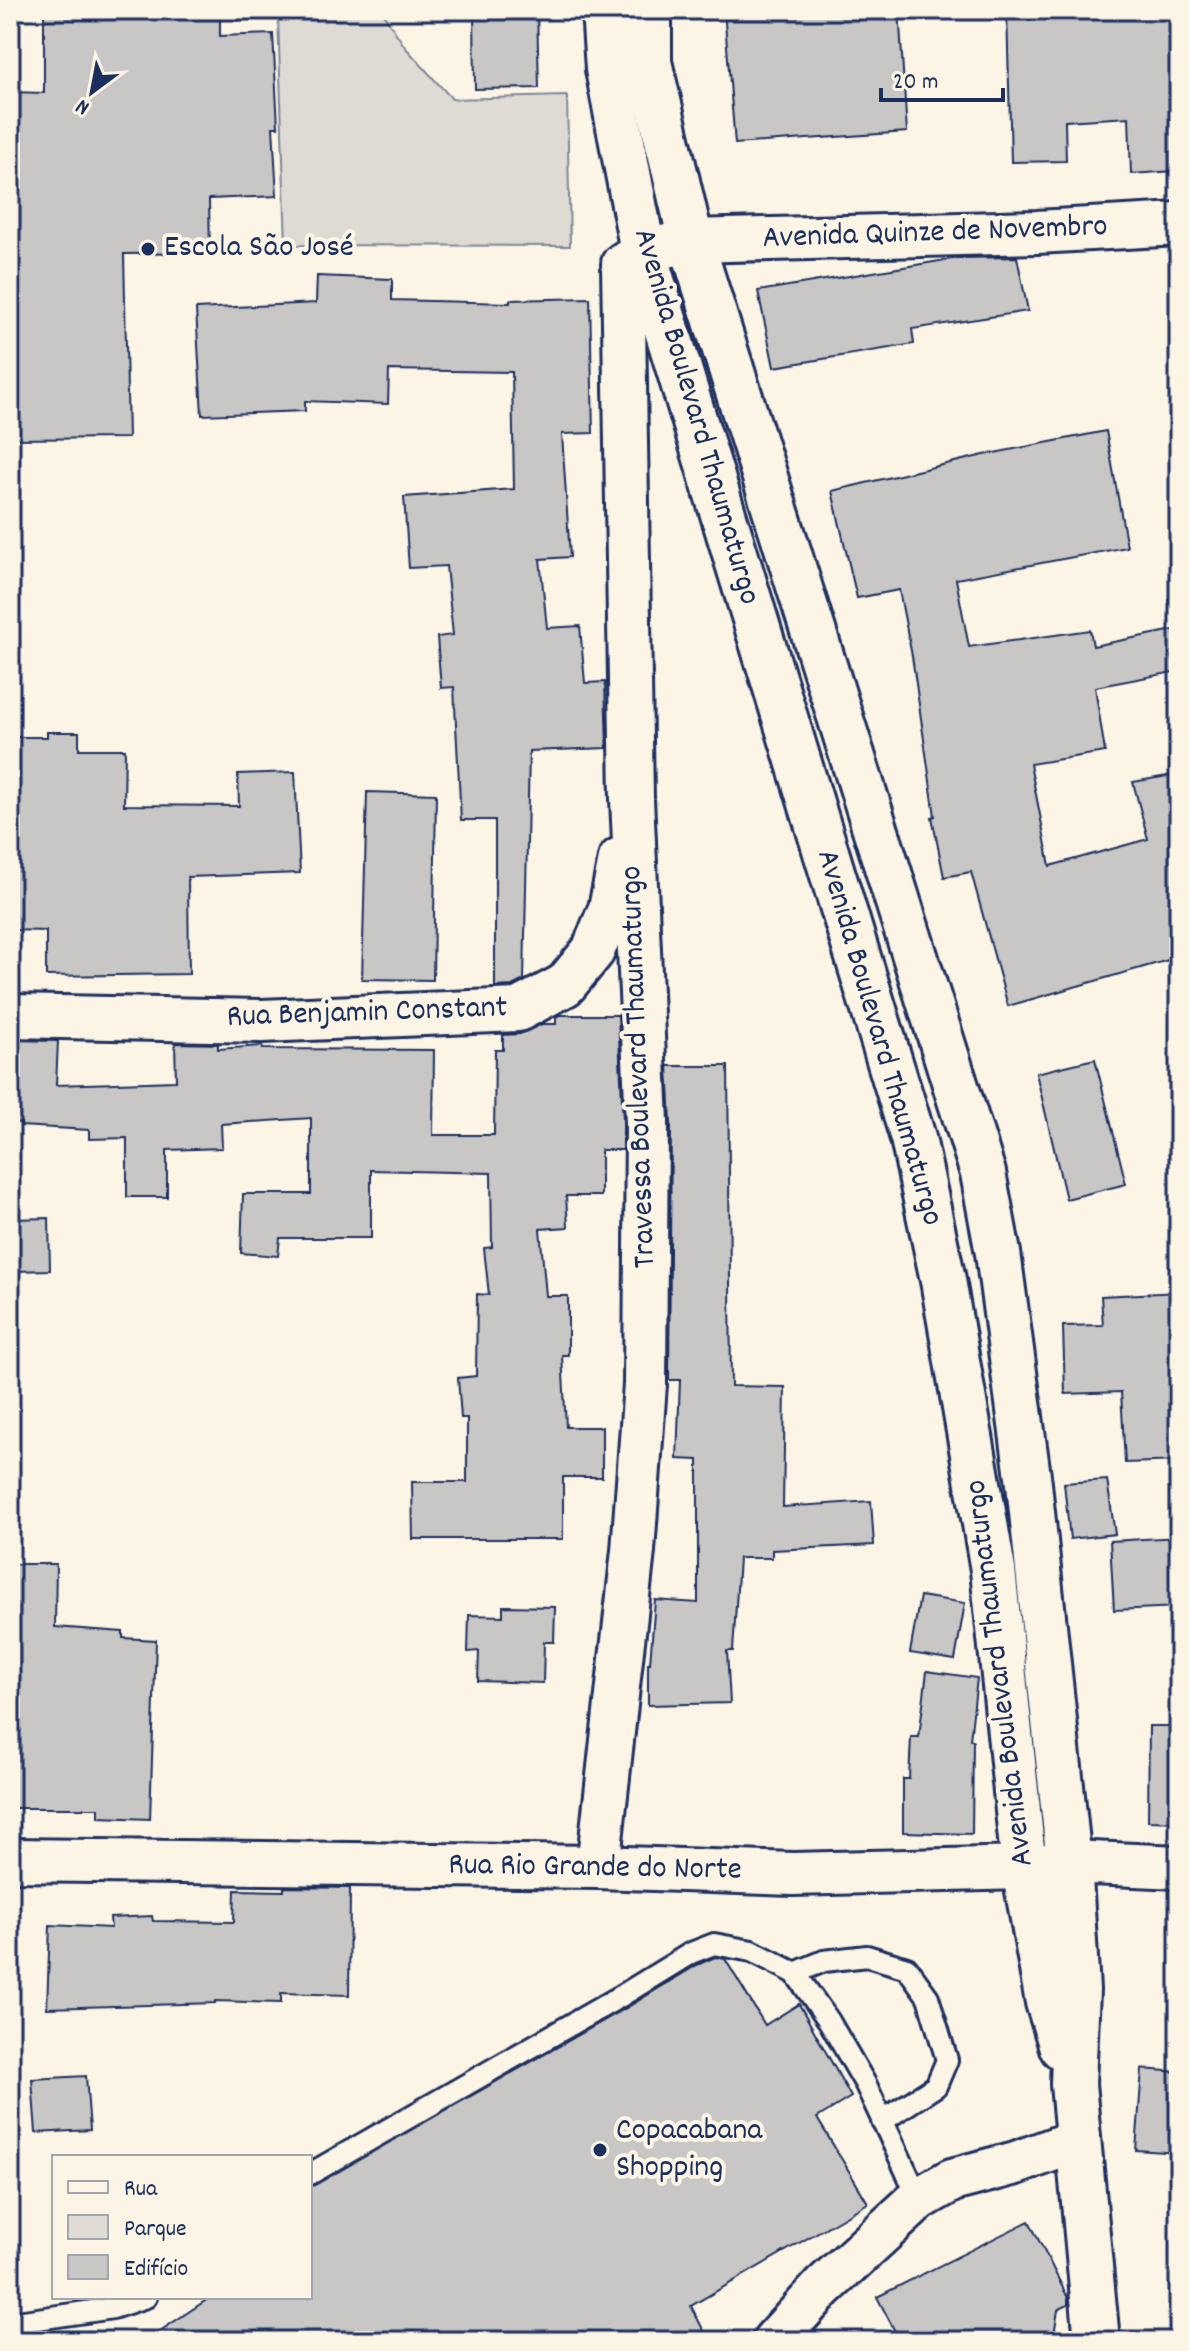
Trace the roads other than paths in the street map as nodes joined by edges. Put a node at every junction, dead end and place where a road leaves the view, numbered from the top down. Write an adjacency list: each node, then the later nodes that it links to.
1 (604, 10): 5 (main road, Avenida Boulevard Thaumaturgo)
2 (649, 10): 4 (main road, Avenida Boulevard Thaumaturgo)
3 (1179, 224): 4 (street, Avenida Quinze de Novembro)
4 (691, 241): 5 (street, Avenida Quinze de Novembro); 7 (main road, Avenida Boulevard Thaumaturgo)
5 (633, 258): 6 (street, Travessa Boulevard Thaumaturgo); 8 (main road, Avenida Boulevard Thaumaturgo)
6 (632, 799): 9 (street, Rua Benjamin Constant); 12 (street, Travessa Boulevard Thaumaturgo)
7 (883, 856): 8 (main road); 11 (main road, Avenida Boulevard Thaumaturgo)
8 (832, 869): 14 (main road, Avenida Boulevard Thaumaturgo)
9 (10, 1016)
10 (10, 1860): 12 (street, Rua Rio Grande do Norte)
11 (1069, 1862): 13 (street, Rua Rio Grande do Norte); 14 (street, Rua Rio Grande do Norte); 16 (main road, Avenida Boulevard Thaumaturgo)
12 (598, 1867): 14 (street, Rua Rio Grande do Norte)
13 (1179, 1867)
14 (1024, 1868): 16 (main road, Avenida Boulevard Thaumaturgo)
15 (795, 1973): 17 (lane); 17 (lane); 19 (lane)
16 (1073, 2084): 18 (main road, Avenida Boulevard Thaumaturgo)
17 (882, 2121): 20 (lane)
18 (1079, 2140): 20 (street); 24 (main road, Avenida Boulevard Thaumaturgo)
19 (312, 2173)
20 (919, 2199): 23 (street)
21 (140, 2299): 22 (lane)
22 (10, 2323)
23 (774, 2341)
24 (1097, 2341)

